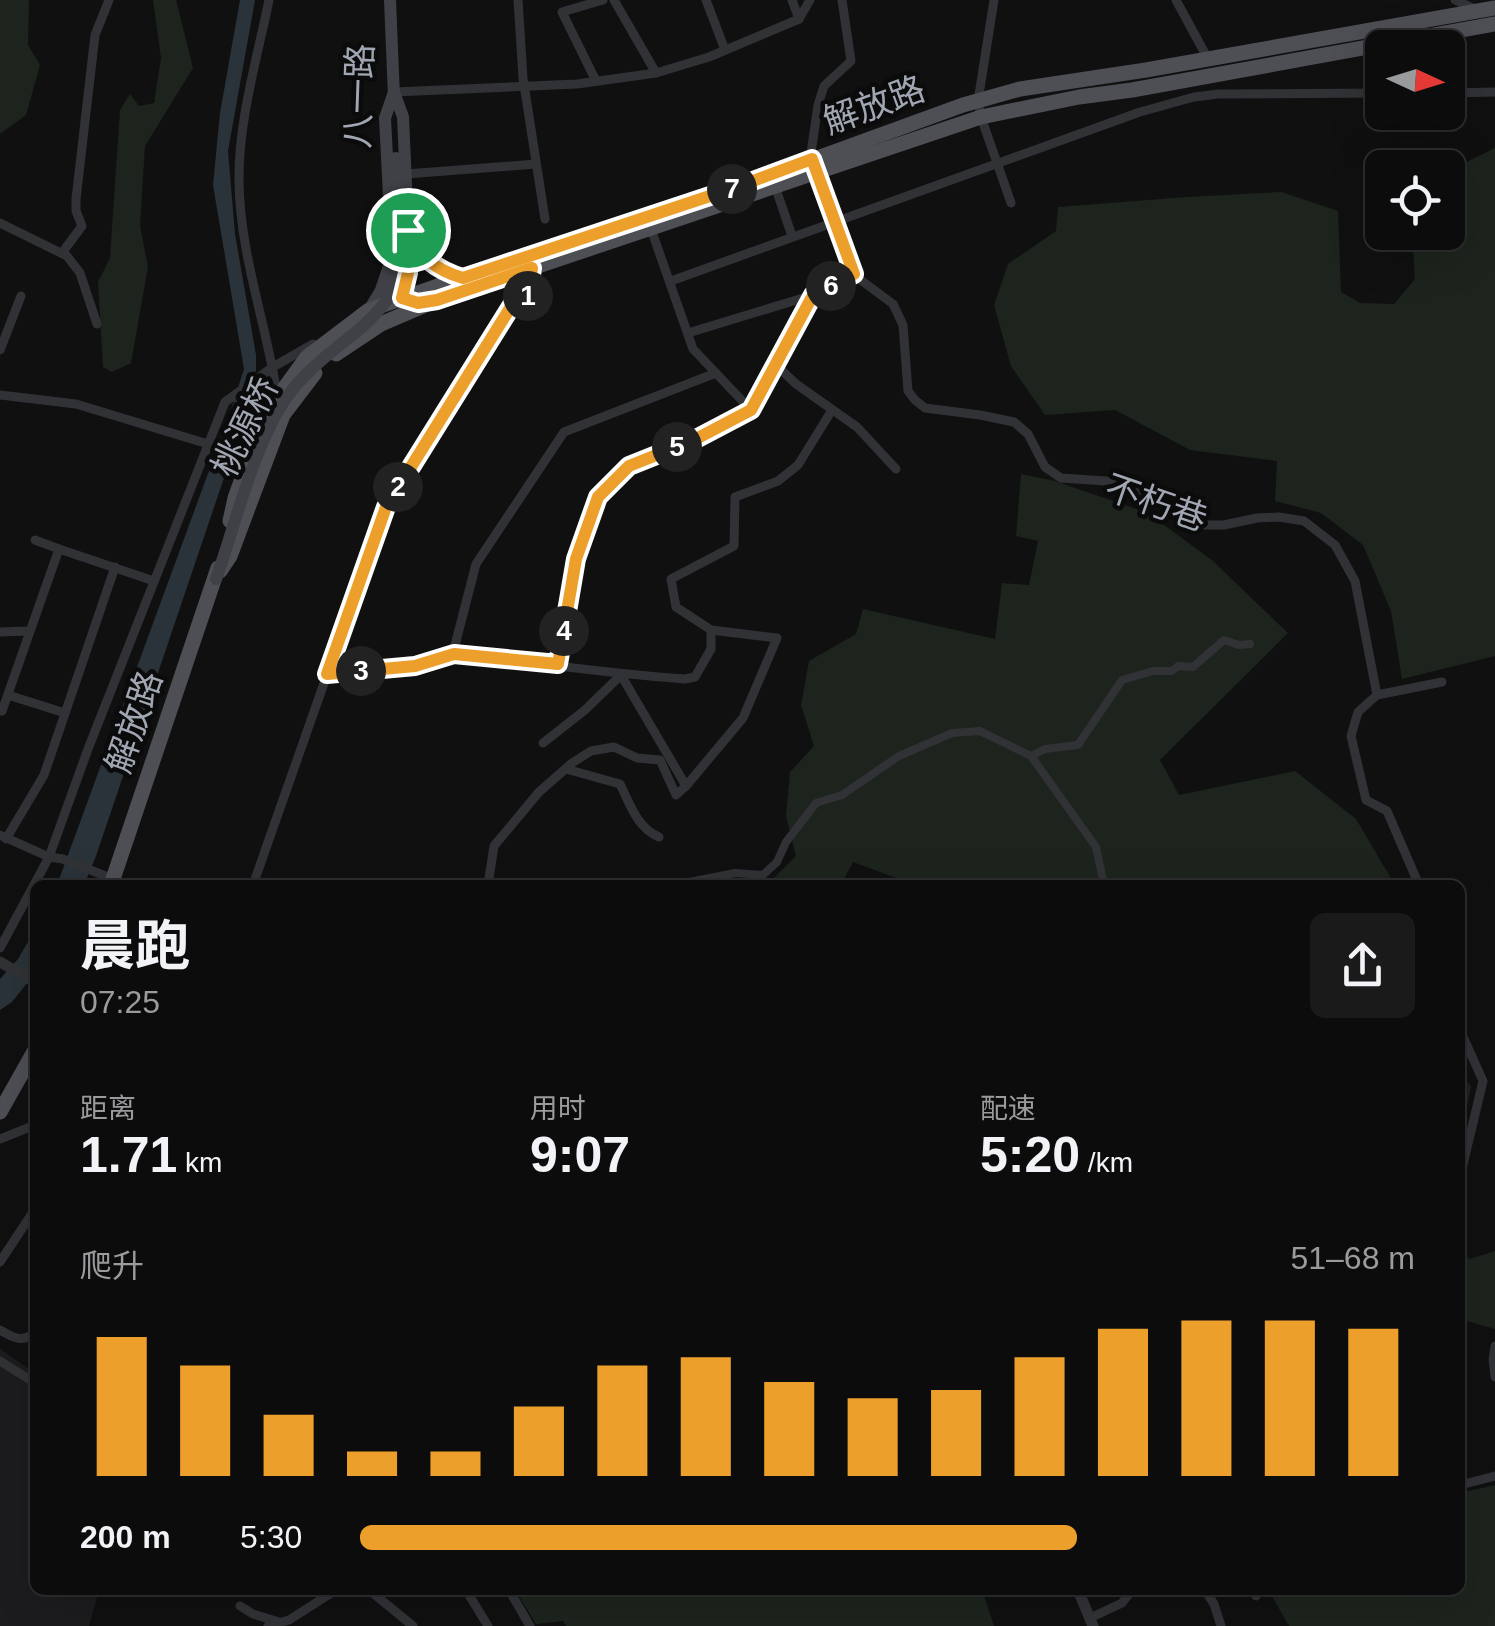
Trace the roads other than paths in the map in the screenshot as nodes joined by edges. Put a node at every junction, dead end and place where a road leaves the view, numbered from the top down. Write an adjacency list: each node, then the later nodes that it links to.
1 (109, 0): 40 (street)
2 (269, 0): 56 (street)
3 (390, 0): 22 (main road, 八一路)
4 (518, 0): 21 (street)
5 (603, 0): 20 (street)
6 (614, 0): 19 (street)
7 (706, 0): 17 (street)
8 (792, 0): 15 (street)
9 (810, 0): 15 (street)
10 (842, 0): 29 (street)
11 (994, 0): 26 (street)
12 (1176, 0): 18 (street)
13 (1455, 0): 14 (street)
14 (1484, 6): 18 (main road, 解放路)
15 (799, 18): 17 (street)
16 (1495, 24): 26 (main road, 解放路)
17 (725, 50): 19 (street)
18 (1208, 59): 26 (main road, 解放路)
19 (656, 73): 20 (street)
20 (596, 82): 21 (street)
21 (524, 86): 22 (street); 28 (street)
22 (394, 92): 30 (main road); 38 (main road, 八一路); 67 (main road, 桃源桥, bridge)
23 (1465, 92): 24 (street)
24 (1495, 92)
25 (1365, 93): 27 (street)
26 (979, 109): 27 (street); 29 (main road, 解放路)
27 (997, 162): 32 (street); 34 (street)
28 (536, 164): 30 (street); 33 (street)
29 (815, 165): 31 (main road, 解放路); 34 (street); 43 (main road, 解放路)
30 (406, 174): 37 (main road)
31 (775, 186): 36 (main road, 解放路); 39 (street)
32 (1011, 204)
33 (545, 219)
34 (836, 220): 39 (street); 42 (street)
35 (0, 224): 40 (street)
36 (651, 229): 41 (main road, 解放路); 44 (street)
37 (408, 230): 43 (main road); 47 (main road)
38 (391, 235): 47 (main road); 49 (main road, 八一路)
39 (792, 236): 44 (street)
40 (62, 253): 51 (street)
41 (532, 268): 48 (main road, 解放路); 75 (street)
42 (854, 274): 45 (street); 79 (street, 不朽巷)
43 (463, 278): 47 (main road, 解放路)
44 (671, 281): 53 (street)
45 (813, 295): 53 (street); 55 (street)
46 (21, 296): 54 (street)
47 (402, 298): 48 (main road); 49 (main road, 解放路); 52 (main road)
48 (437, 300): 52 (main road, 解放路)
49 (369, 310): 50 (main road, 解放路)
50 (350, 323): 56 (street); 59 (main road, 解放路)
51 (96, 324)
52 (381, 324): 67 (main road, 解放路)
53 (688, 333): 57 (street)
54 (0, 350)
55 (776, 365): 60 (street); 61 (street)
56 (273, 368): 59 (street); 62 (street)
57 (716, 373): 60 (street); 73 (street)
58 (0, 396): 62 (street)
59 (278, 396): 67 (main road, 解放路)
60 (751, 410): 74 (street)
61 (832, 410): 63 (street); 69 (street)
62 (208, 444): 68 (street)
63 (896, 469)
64 (35, 540): 65 (street)
65 (58, 549): 66 (street); 70 (street)
66 (115, 567): 68 (street); 81 (street)
67 (216, 579): 89 (main road, 解放路)
68 (154, 581): 88 (street)
69 (711, 630): 76 (street); 85 (street)
70 (29, 631): 71 (street); 78 (street)
71 (0, 632)
72 (1250, 644): 83 (street)
73 (454, 654): 74 (street); 75 (street)
74 (558, 664): 76 (street)
75 (327, 674): 91 (street)
76 (621, 675): 82 (street); 85 (street)
77 (1442, 682): 79 (street)
78 (8, 695): 80 (street); 81 (street)
79 (1376, 695): 95 (street)
80 (1, 713)
81 (65, 713): 86 (street)
82 (543, 744)
83 (1031, 756): 93 (street); 94 (street)
84 (566, 769): 85 (street); 87 (street); 92 (street)
85 (686, 786)
86 (3, 837): 88 (street)
87 (659, 837)
88 (49, 858): 89 (street); 90 (street)
89 (108, 878)
90 (37, 880)
91 (256, 880)
92 (489, 880)
93 (701, 880)
94 (1103, 880)
95 (1417, 880)
96 (30, 893): 97 (street)
97 (0, 948)
98 (3, 964): 99 (street)
99 (30, 979)
100 (1465, 1041): 105 (street)
101 (30, 1059): 102 (main road)
102 (0, 1112)
103 (30, 1127): 104 (street)
104 (0, 1139)
105 (1465, 1156)
106 (30, 1216): 107 (street)
107 (0, 1262)
108 (0, 1330): 109 (street)
109 (30, 1336)
110 (1495, 1346): 112 (street)
111 (0, 1361): 113 (street)
112 (1495, 1377)
113 (30, 1380)
114 (1495, 1476): 115 (street)
115 (1465, 1484)
116 (329, 1595): 125 (street)
117 (375, 1595): 127 (street)
118 (469, 1595): 128 (street)
119 (512, 1595): 129 (street)
120 (1080, 1595): 124 (street)
121 (1128, 1595): 124 (street)
122 (1209, 1595): 130 (street)
123 (240, 1606): 125 (street)
124 (1091, 1622)
125 (288, 1623): 126 (street)
126 (268, 1626)
127 (413, 1626)
128 (488, 1626)
129 (530, 1626)
130 (1221, 1626)

